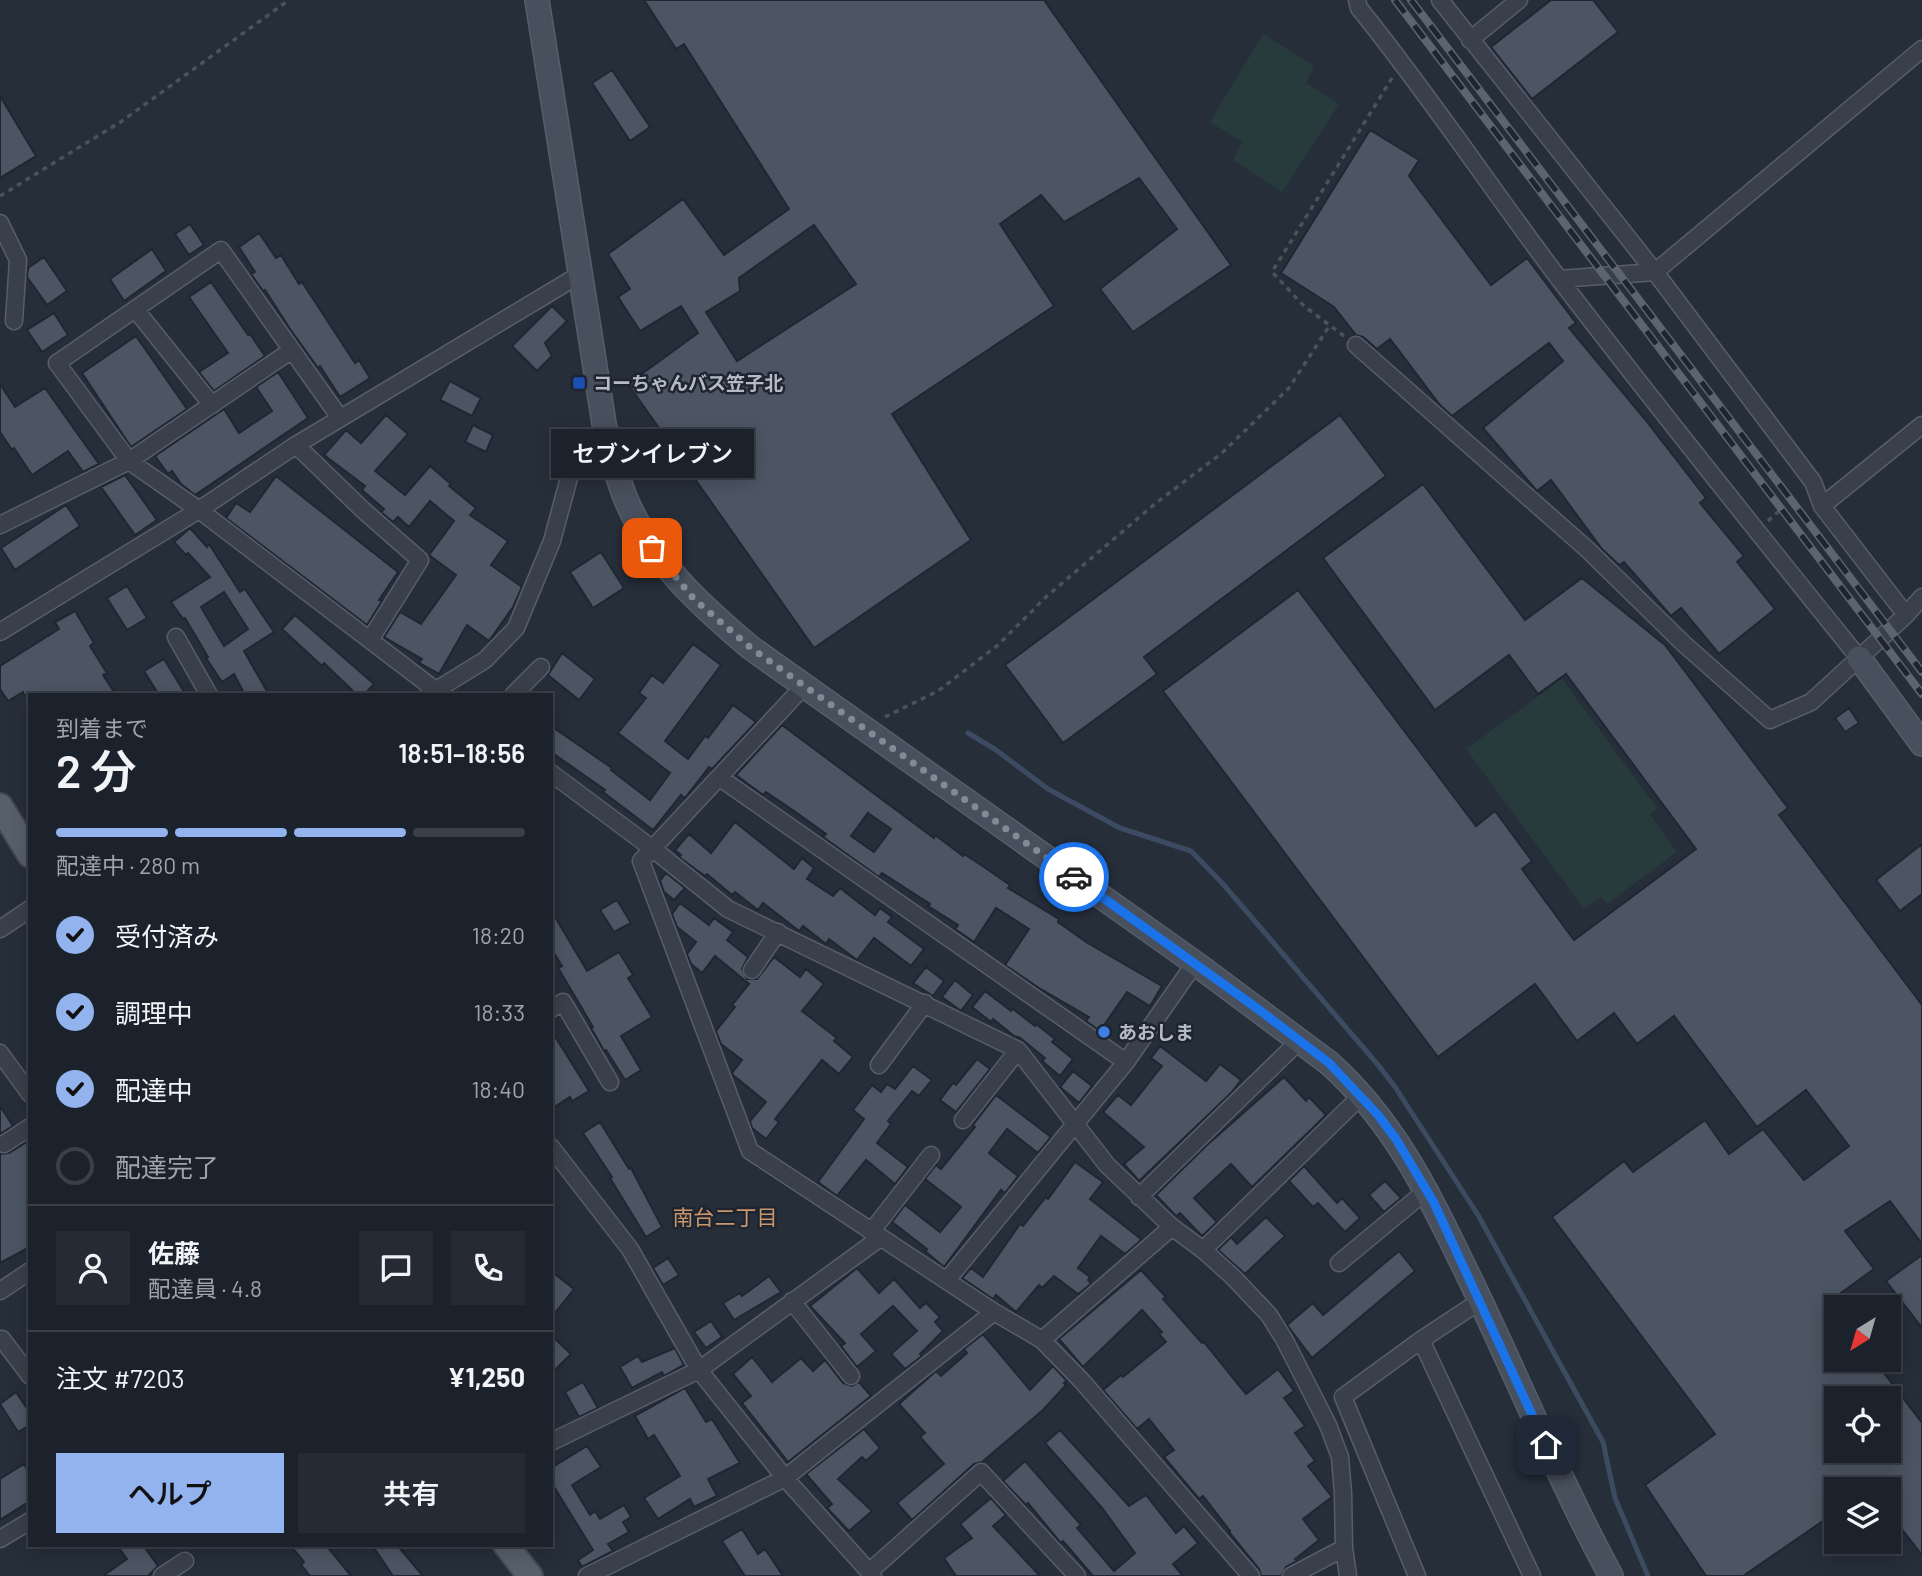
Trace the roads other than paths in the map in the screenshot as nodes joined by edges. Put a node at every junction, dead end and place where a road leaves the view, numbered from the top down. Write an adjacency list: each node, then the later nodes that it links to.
1 (537, 0): 9 (street)
2 (1357, 0): 10 (street)
3 (1440, 0): 5 (street)
4 (1518, 0): 5 (street)
5 (1470, 40): 8 (street)
6 (1922, 49): 8 (street)
7 (0, 223): 12 (street)
8 (1655, 272): 10 (street); 21 (street)
9 (579, 275): 16 (street); 18 (street)
10 (1559, 279): 29 (street)
11 (135, 309): 14 (street); 15 (street); 20 (street)
12 (14, 321)
13 (1356, 345): 29 (street)
14 (292, 350): 15 (street); 16 (street)
15 (212, 405): 20 (street)
16 (340, 418): 19 (street)
17 (1922, 425): 21 (street)
18 (606, 436): 31 (street); 33 (street)
19 (296, 445): 22 (street); 28 (street)
20 (129, 461): 22 (street); 23 (street)
21 (1822, 506): 25 (street)
22 (200, 510): 26 (street); 28 (street)
23 (0, 524)
24 (1922, 597): 25 (street)
25 (1906, 615): 29 (street)
26 (0, 632)
27 (176, 637): 32 (street)
28 (370, 640): 33 (street)
29 (1859, 658): 35 (street)
30 (541, 667): 34 (street)
31 (803, 687): 37 (street); 44 (street)
32 (208, 693)
33 (435, 693)
34 (515, 693)
35 (1922, 744)
36 (553, 775): 39 (street)
37 (720, 778): 39 (street); 51 (street)
38 (0, 806): 40 (main road)
39 (653, 849): 43 (street); 65 (street)
40 (28, 852)
41 (28, 910): 42 (street)
42 (0, 929)
43 (778, 932): 45 (street); 46 (street)
44 (1195, 963): 48 (street); 51 (street)
45 (752, 971)
46 (925, 1003): 49 (street); 52 (street)
47 (553, 1008): 53 (street)
48 (1299, 1041): 55 (street); 63 (street)
49 (1018, 1049): 56 (street); 57 (street)
50 (3, 1062): 54 (street)
51 (1126, 1062): 57 (street)
52 (879, 1065)
53 (610, 1082)
54 (28, 1092)
55 (1361, 1096): 62 (street); 66 (street)
56 (963, 1120)
57 (1076, 1124): 63 (street); 69 (street)
58 (28, 1128): 59 (street)
59 (4, 1144)
60 (931, 1155): 65 (street)
61 (557, 1168): 77 (street)
62 (1427, 1190): 67 (street); 72 (street)
63 (1139, 1197): 64 (street)
64 (1172, 1227): 66 (street); 75 (street)
65 (876, 1235): 69 (street); 71 (street)
66 (1203, 1250): 85 (street)
67 (1339, 1264)
68 (28, 1272): 70 (street)
69 (947, 1280): 73 (street)
70 (0, 1291)
71 (792, 1301): 77 (street); 79 (street)
72 (1480, 1301): 76 (street); 97 (street)
73 (994, 1312): 75 (street); 81 (street)
74 (0, 1340): 78 (street)
75 (1042, 1340): 92 (street)
76 (1420, 1340): 95 (street); 96 (street)
77 (699, 1370): 80 (street); 81 (street)
78 (28, 1373)
79 (851, 1376)
80 (553, 1441)
81 (785, 1478): 87 (street); 90 (street)
82 (28, 1522): 83 (street)
83 (0, 1539)
84 (508, 1547): 89 (main road)
85 (1344, 1548): 93 (street); 94 (street)
86 (185, 1561): 88 (street)
87 (871, 1574): 91 (street)
88 (162, 1576)
89 (530, 1576)
90 (587, 1576)
91 (1077, 1576)
92 (1251, 1576)
93 (1291, 1576)
94 (1349, 1576)
95 (1417, 1576)
96 (1532, 1576)
97 (1611, 1576)

